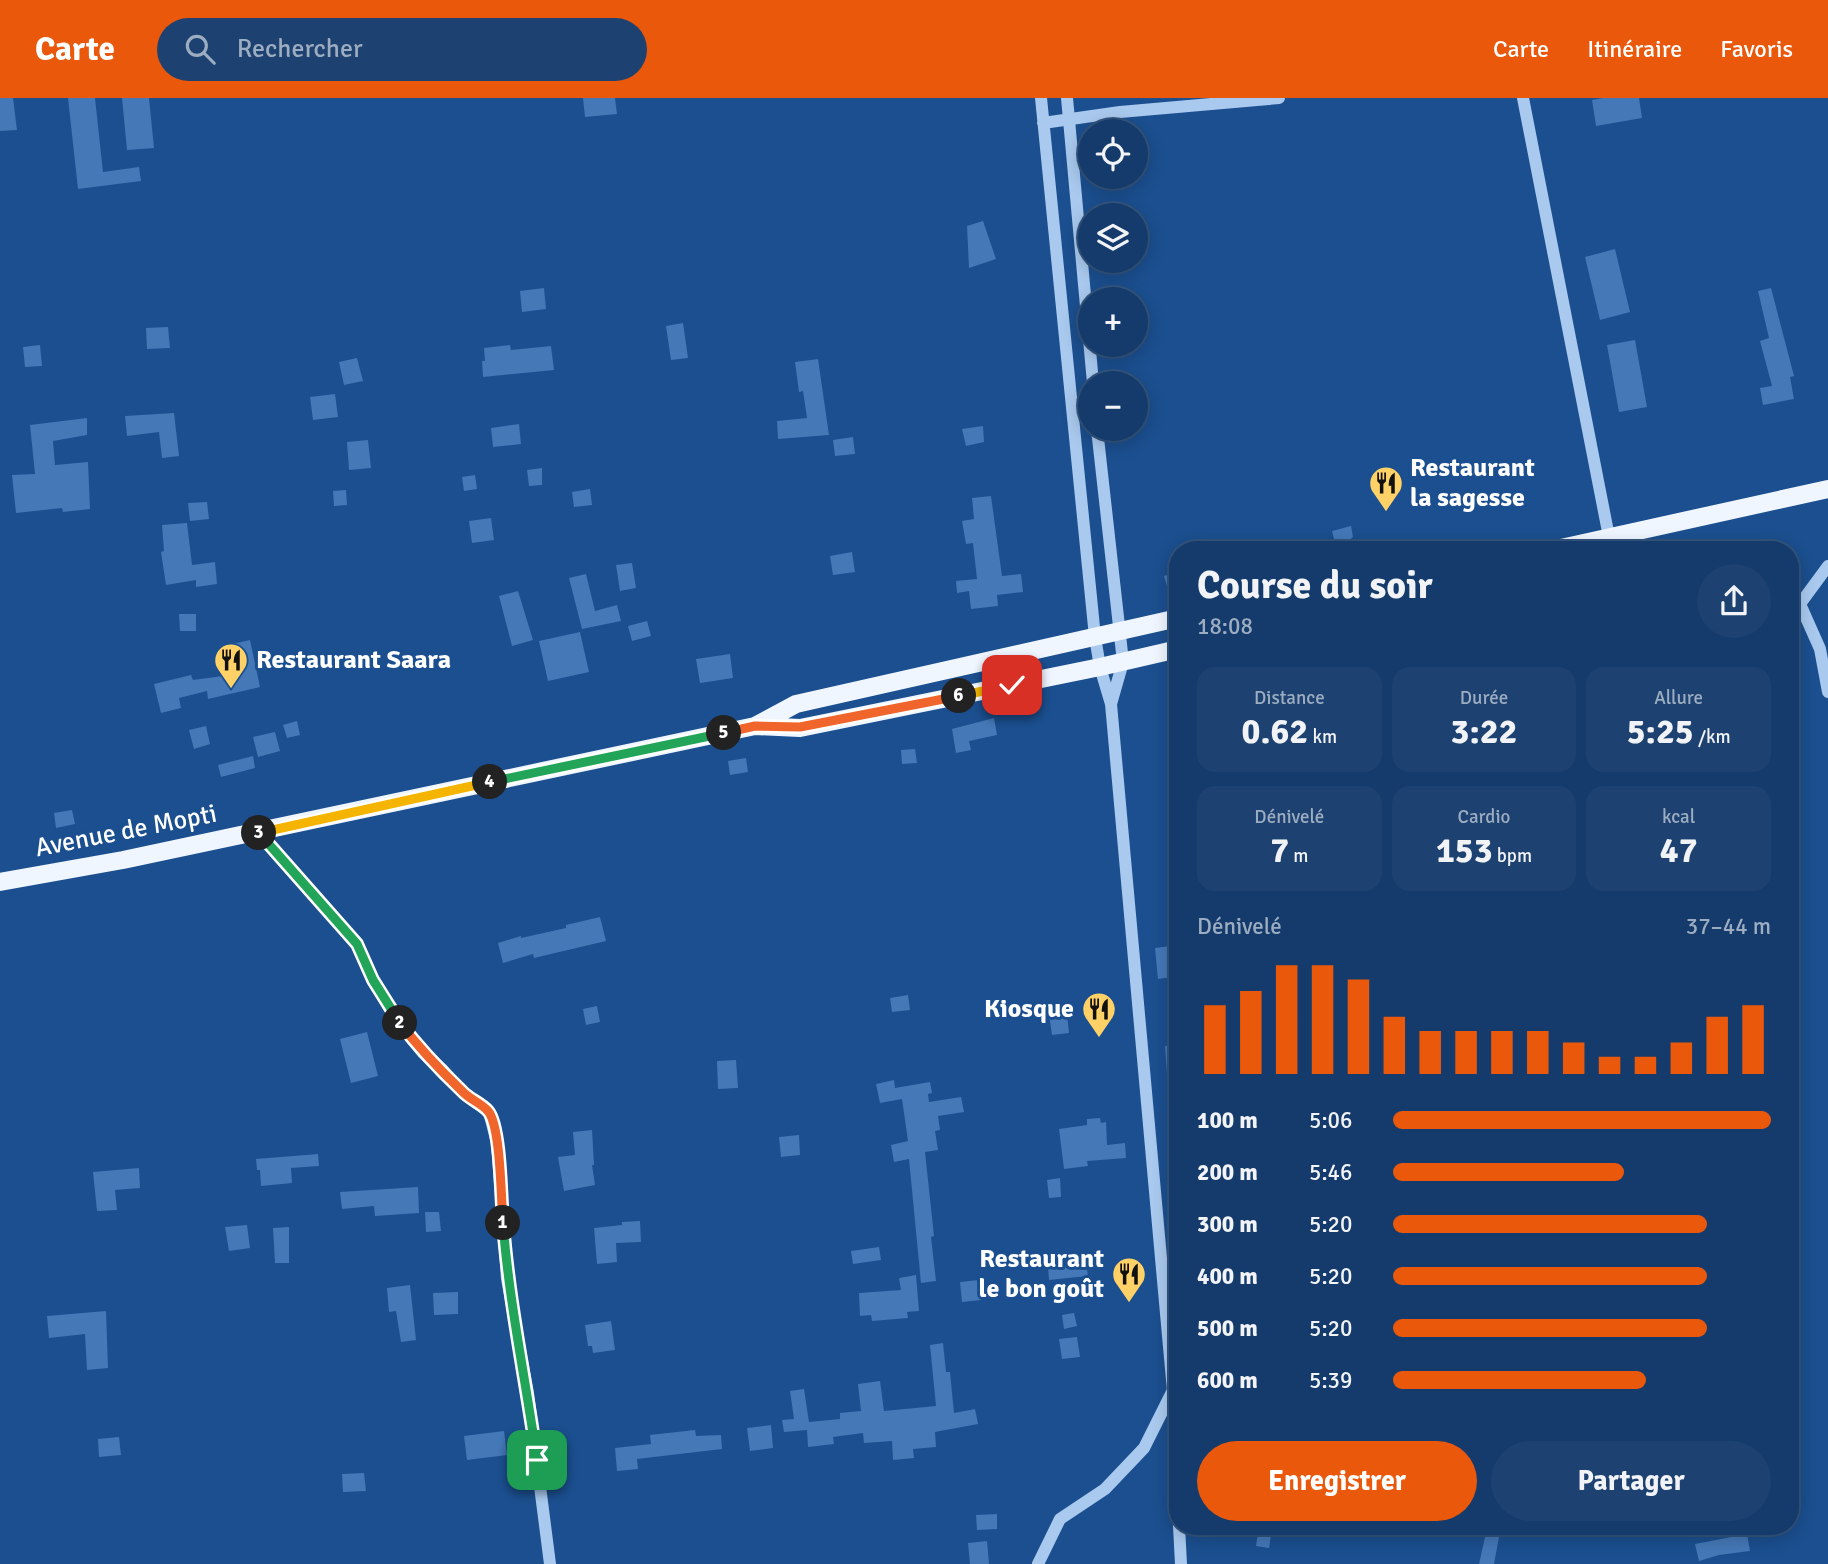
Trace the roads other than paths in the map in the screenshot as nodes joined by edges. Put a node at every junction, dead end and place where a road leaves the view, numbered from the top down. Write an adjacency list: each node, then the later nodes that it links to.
1 (1041, 98): 7 (street)
2 (1067, 98): 6 (street)
3 (1279, 98): 5 (street)
4 (1523, 98): 11 (street)
5 (1224, 101): 6 (street)
6 (1069, 119): 7 (street); 8 (street)
7 (1043, 123): 16 (street)
8 (1092, 371)
9 (1098, 441): 15 (street)
10 (1828, 489): 11 (main road)
11 (1609, 537): 12 (main road)
12 (1591, 541)
13 (1828, 566): 17 (street)
14 (1169, 620): 15 (main road, Avenue de Mopti)
15 (1118, 631): 16 (main road, Avenue de Mopti); 19 (street)
16 (1095, 637): 20 (street); 23 (main road, Avenue de Mopti)
17 (1824, 650): 21 (street)
18 (1169, 651): 19 (main road, Avenue de Mopti)
19 (1123, 662): 20 (main road, Avenue de Mopti); 22 (street)
20 (1100, 667): 22 (street); 23 (main road, Avenue de Mopti)
21 (1828, 692)
22 (1111, 704): 26 (street)
23 (755, 726): 24 (main road, Avenue de Mopti)
24 (257, 831): 25 (main road, Avenue de Mopti); 29 (street)
25 (0, 882)
26 (1169, 1347)
27 (1169, 1399): 30 (street)
28 (1179, 1535): 31 (street)
29 (550, 1564)
30 (1038, 1564)
31 (1181, 1564)

